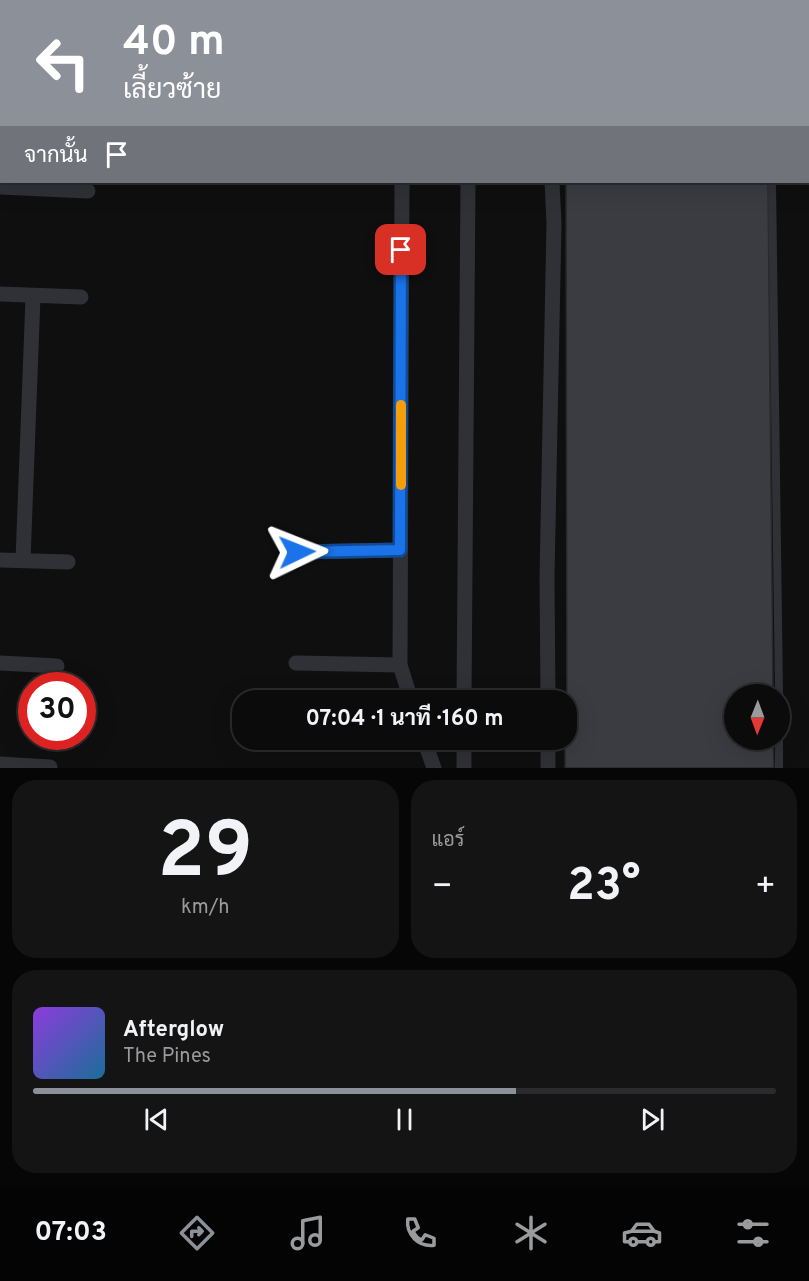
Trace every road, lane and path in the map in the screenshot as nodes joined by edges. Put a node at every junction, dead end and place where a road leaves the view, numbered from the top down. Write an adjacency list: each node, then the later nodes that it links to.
1 (402, 183): 10 (street)
2 (468, 183): 21 (street)
3 (552, 183): 22 (street)
4 (772, 183): 19 (lane)
5 (0, 187): 6 (street)
6 (88, 191)
7 (0, 294): 8 (street)
8 (33, 297): 9 (street); 13 (street)
9 (81, 297)
10 (400, 550): 11 (street); 17 (street)
11 (297, 552)
12 (0, 560): 13 (street)
13 (23, 560): 14 (street)
14 (68, 562)
15 (0, 663): 18 (street)
16 (296, 663): 17 (street)
17 (400, 665): 20 (street)
18 (57, 666)
19 (779, 684)
20 (408, 690)
21 (464, 690)
22 (548, 690)
23 (428, 750): 29 (street)
24 (464, 750): 30 (street)
25 (548, 750): 31 (street)
26 (779, 750): 32 (lane)
27 (0, 764): 28 (street)
28 (50, 767)
29 (434, 768)
30 (464, 768)
31 (548, 768)
32 (779, 768)

